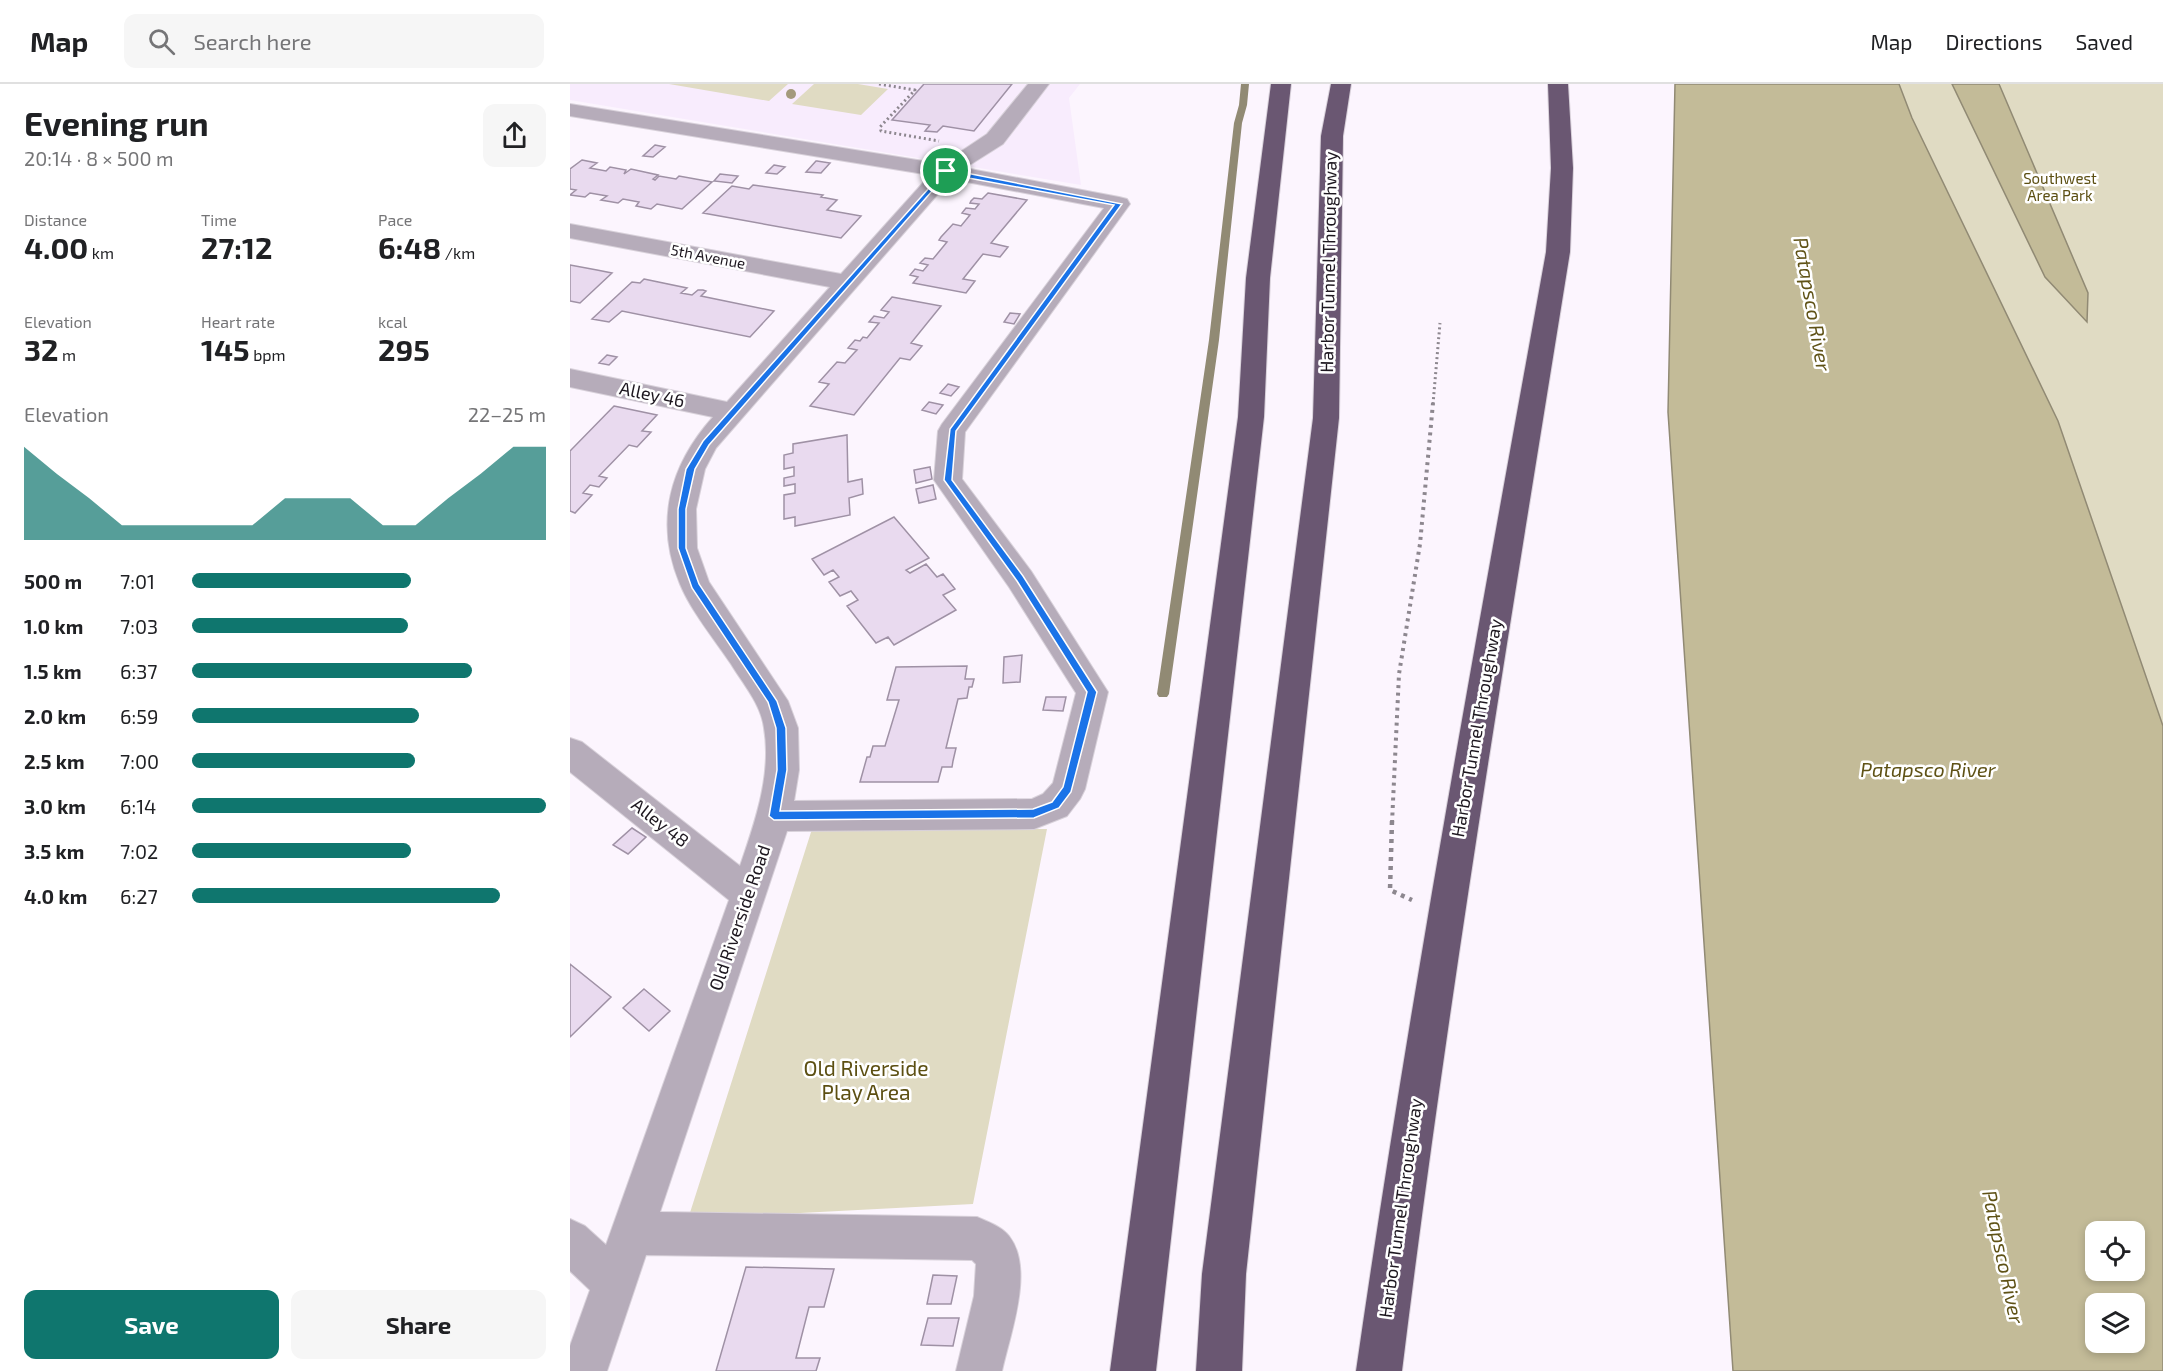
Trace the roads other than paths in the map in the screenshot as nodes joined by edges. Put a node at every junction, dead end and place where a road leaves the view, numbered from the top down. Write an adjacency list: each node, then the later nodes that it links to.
1 (1039, 84): 7 (street, Old Riverside Road)
2 (1281, 84): 12 (highway)
3 (1303, 84): 12 (highway)
4 (1341, 84): 22 (highway, Harbor Tunnel Throughway)
5 (1558, 84): 23 (highway, Harbor Tunnel Throughway)
6 (570, 110): 7 (street)
7 (944, 157): 9 (street, Old Riverside Road); 14 (street)
8 (570, 231): 9 (street, 5th Avenue)
9 (847, 283): 11 (street, Old Riverside Road)
10 (570, 378): 11 (street, Alley 46)
11 (733, 412): 14 (street, Old Riverside Road)
12 (1251, 417): 21 (highway)
13 (570, 752): 15 (street, Alley 48)
14 (774, 816): 15 (street, Old Riverside Road)
15 (749, 894): 16 (street, Old Riverside Road)
16 (632, 1233): 18 (street, Old Riverside Road); 20 (street)
17 (570, 1241): 18 (street)
18 (614, 1283): 19 (street, Old Riverside Road)
19 (584, 1371)
20 (979, 1371)
21 (1133, 1371)
22 (1219, 1371)
23 (1379, 1371)

